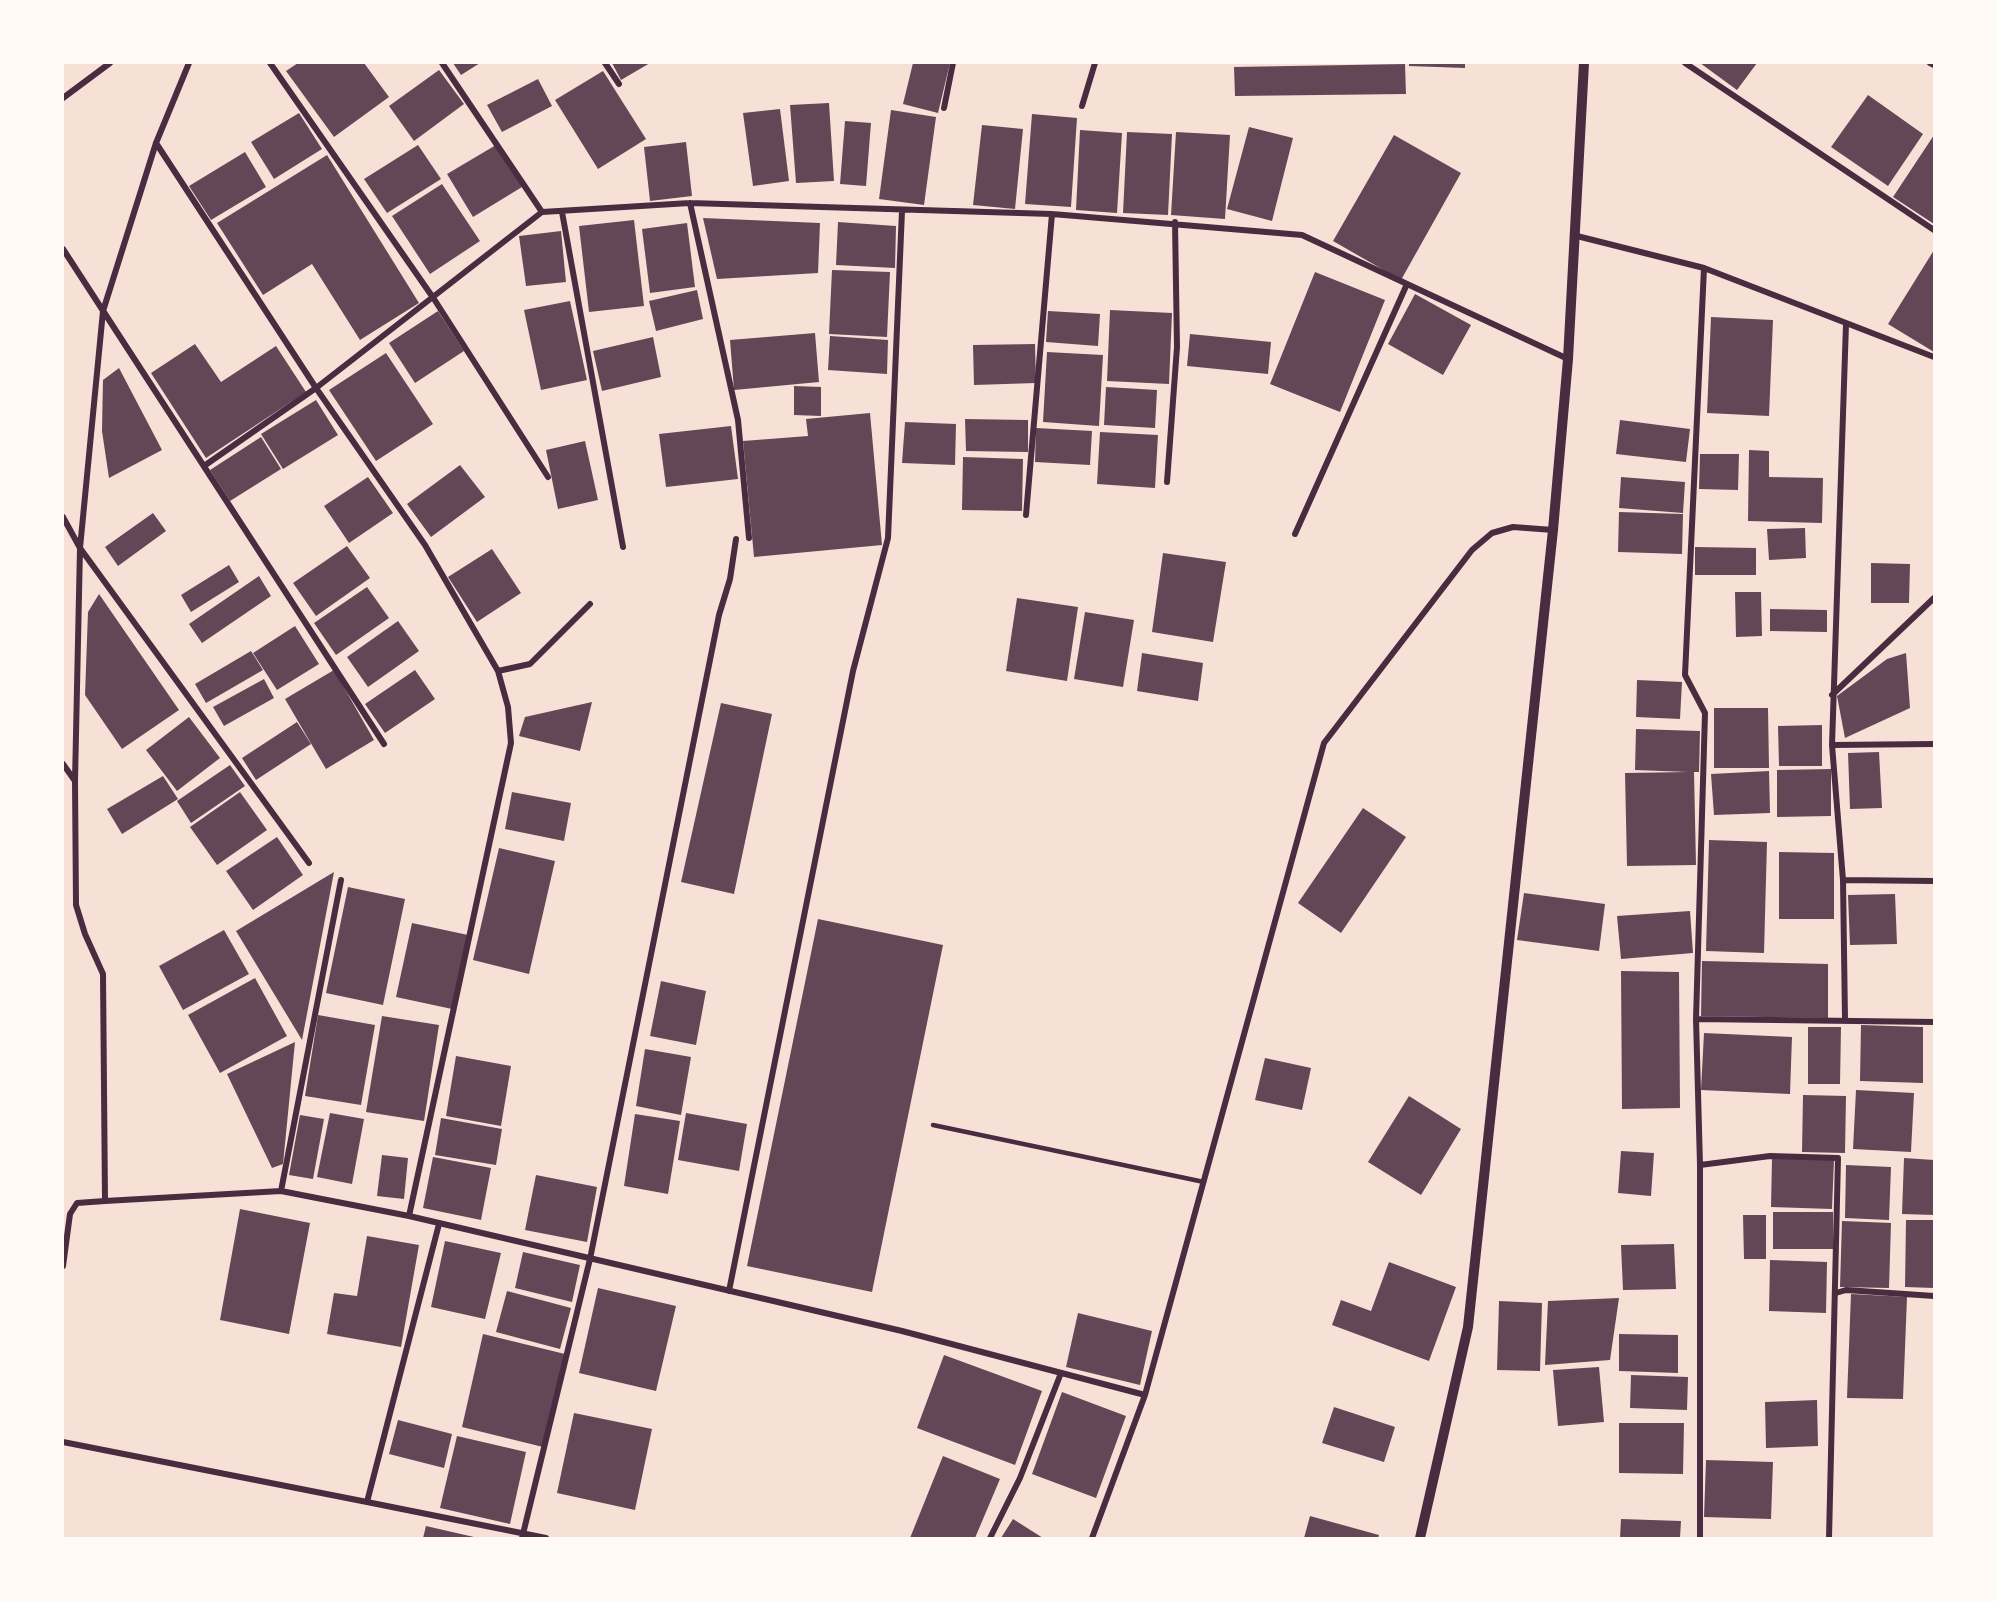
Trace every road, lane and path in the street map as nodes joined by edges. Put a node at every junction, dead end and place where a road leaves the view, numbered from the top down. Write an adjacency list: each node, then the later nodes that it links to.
1 (110, 63): 11 (street)
2 (189, 63): 14 (street)
3 (270, 63): 26 (street)
4 (442, 63): 17 (street)
5 (605, 63): 10 (street)
6 (953, 63): 13 (street)
7 (1095, 63): 12 (street)
8 (1584, 63): 22 (street)
9 (1685, 63): 21 (street)
10 (619, 84)
11 (63, 98)
12 (1082, 106)
13 (944, 108)
14 (156, 143): 27 (street); 31 (street)
15 (690, 204): 16 (street); 18 (street); 39 (street)
16 (902, 211): 19 (street); 68 (street)
17 (542, 212): 18 (street); 26 (street)
18 (562, 212): 41 (street)
19 (1052, 214): 20 (street); 35 (street)
20 (1175, 222): 25 (street); 34 (street)
21 (1934, 230)
22 (1573, 235): 24 (street); 30 (street)
23 (63, 249): 27 (street)
24 (1704, 268): 28 (street); 56 (street)
25 (1407, 284): 30 (street); 38 (street)
26 (434, 299): 31 (street); 33 (street)
27 (103, 311): 32 (street); 42 (street)
28 (1846, 324): 29 (street); 46 (street)
29 (1934, 357)
30 (1568, 359): 37 (street)
31 (316, 388): 32 (street); 45 (street)
32 (204, 466): 47 (street)
33 (548, 477)
34 (1167, 482)
35 (1026, 515)
36 (63, 517): 42 (street)
37 (1553, 530): 61 (street); 79 (street)
38 (1296, 534)
39 (749, 538)
40 (736, 539): 66 (street)
41 (623, 547)
42 (80, 548): 51 (street); 52 (street)
43 (1934, 598): 46 (street)
44 (590, 604): 45 (street)
45 (498, 671): 64 (street)
46 (1832, 695): 49 (street)
47 (384, 744)
48 (1934, 744): 49 (street)
49 (1832, 745): 54 (street)
50 (63, 764): 51 (street)
51 (75, 781): 63 (street)
52 (309, 863)
53 (340, 880): 62 (street)
54 (1842, 880): 55 (street); 57 (street)
55 (1934, 881)
56 (1696, 1019): 57 (street); 60 (street)
57 (1845, 1020): 58 (street)
58 (1934, 1022)
59 (933, 1125): 61 (lane)
60 (1700, 1165): 69 (street); 80 (street)
61 (1204, 1182): 72 (street)
62 (281, 1191): 63 (street); 64 (street)
63 (105, 1201): 67 (street)
64 (409, 1216): 65 (street)
65 (439, 1224): 66 (street); 74 (street)
66 (590, 1259): 68 (street); 75 (street)
67 (63, 1266)
68 (729, 1291): 71 (street)
69 (1836, 1293): 70 (street); 81 (street)
70 (1934, 1296)
71 (1061, 1373): 72 (street); 77 (street)
72 (1145, 1395): 78 (street)
73 (64, 1442): 74 (street)
74 (368, 1502): 75 (street)
75 (523, 1535): 76 (street)
76 (546, 1538)
77 (990, 1538)
78 (1092, 1538)
79 (1420, 1538)
80 (1700, 1538)
81 (1829, 1538)

